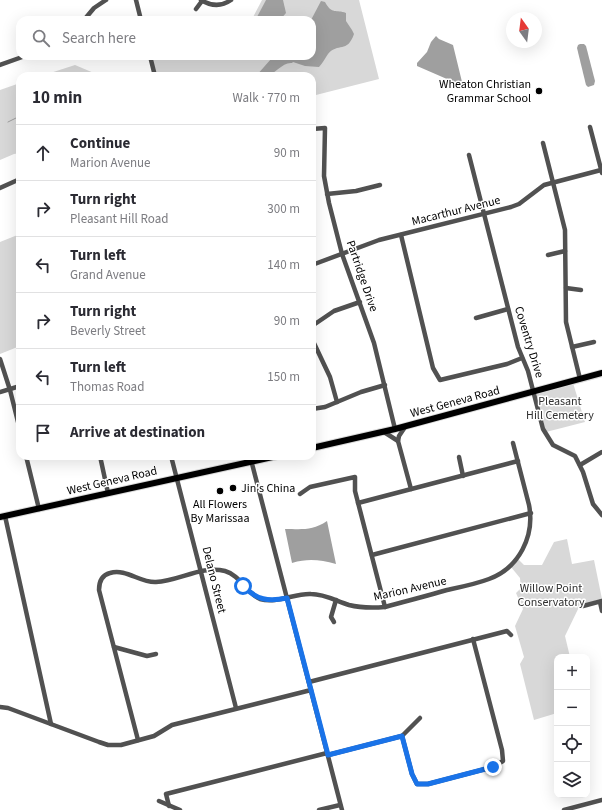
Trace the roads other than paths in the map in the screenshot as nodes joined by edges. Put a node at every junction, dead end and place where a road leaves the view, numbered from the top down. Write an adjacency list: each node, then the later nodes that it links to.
1 (106, 0): 6 (street)
2 (136, 0): 7 (street)
3 (202, 0): 4 (street); 5 (street)
4 (231, 0)
5 (196, 9)
6 (87, 16)
7 (140, 16)
8 (16, 59): 10 (street)
9 (151, 60): 11 (street)
10 (0, 65)
11 (154, 72)
12 (590, 126): 16 (street)
13 (316, 129): 21 (street, Partridge Drive)
14 (543, 143): 18 (street)
15 (470, 155): 22 (street, Coventry Drive)
16 (602, 172): 18 (street, Macarthur Avenue)
17 (16, 181): 20 (street)
18 (553, 182): 22 (street, Macarthur Avenue); 24 (street)
19 (380, 185): 21 (street)
20 (0, 188)
21 (327, 194): 25 (street, Partridge Drive)
22 (484, 214): 23 (street, Macarthur Avenue); 31 (street, Coventry Drive)
23 (401, 236): 25 (street, Macarthur Avenue); 37 (street)
24 (565, 251): 26 (street); 28 (street)
25 (342, 254): 27 (street, Macarthur Avenue); 30 (street, Partridge Drive)
26 (548, 255)
27 (316, 264)
28 (566, 288): 29 (street); 36 (street)
29 (581, 290)
30 (360, 302): 33 (street); 41 (street, Partridge Drive)
31 (508, 309): 32 (street); 37 (street, Coventry Drive)
32 (476, 318)
33 (316, 323)
34 (594, 342): 36 (street)
35 (316, 347): 46 (street)
36 (572, 347): 40 (street)
37 (522, 358): 45 (street, Coventry Drive)
38 (0, 359): 43 (street)
39 (602, 373): 40 (main road, West Geneva Road)
40 (580, 379): 45 (main road, West Geneva Road)
41 (385, 385): 46 (street); 50 (street, Partridge Drive)
42 (16, 388): 43 (street)
43 (10, 390): 44 (street); 48 (street)
44 (0, 392)
45 (534, 392): 49 (main road, West Geneva Road); 63 (street, Coventry Drive)
46 (337, 402): 47 (street)
47 (316, 408)
48 (16, 414)
49 (406, 426): 50 (main road, West Geneva Road); 52 (street)
50 (395, 429): 51 (main road, West Geneva Road)
51 (384, 432): 52 (street); 54 (main road, West Geneva Road)
52 (398, 441): 66 (street)
53 (513, 443): 62 (street, Marion Avenue)
54 (316, 447)
55 (602, 452): 63 (street)
56 (458, 457): 64 (street)
57 (27, 460): 70 (street)
58 (101, 460): 67 (street)
59 (172, 460): 65 (street, Delano Street)
60 (247, 460): 65 (main road, West Geneva Road)
61 (251, 460): 76 (street)
62 (518, 461): 64 (street); 71 (street, Marion Avenue)
63 (580, 465): 72 (street, Coventry Drive)
64 (463, 476): 66 (street)
65 (177, 478): 67 (main road, West Geneva Road); 75 (street, Delano Street)
66 (410, 489): 69 (street)
67 (108, 493): 70 (main road, West Geneva Road)
68 (300, 494): 69 (street)
69 (358, 503): 74 (street)
70 (39, 509): 73 (main road, West Geneva Road)
71 (531, 513): 74 (street); 80 (street, Marion Avenue)
72 (602, 514)
73 (2, 517): 92 (street)
74 (372, 555): 80 (street)
75 (201, 571): 76 (street, Marion Avenue); 85 (street, Marion Avenue); 90 (street, Delano Street)
76 (287, 598): 77 (street, Marion Avenue); 87 (street)
77 (336, 600): 80 (street, Marion Avenue); 82 (street)
78 (601, 602): 79 (street); 81 (street)
79 (583, 606)
80 (385, 607)
81 (602, 611)
82 (334, 622)
83 (511, 635): 84 (street)
84 (473, 639): 87 (street); 93 (street)
85 (114, 647): 86 (street); 94 (street)
86 (156, 654)
87 (309, 682): 88 (street)
88 (311, 690): 90 (street); 95 (street)
89 (0, 707): 92 (street)
90 (236, 708): 94 (street)
91 (420, 718): 93 (street)
92 (51, 724): 94 (street)
93 (402, 736): 95 (street)
94 (138, 740)
95 (327, 754): 98 (street); 99 (street)
96 (602, 800): 102 (street)
97 (159, 801): 98 (street)
98 (170, 806): 100 (street)
99 (341, 807): 101 (street)
100 (180, 810)
101 (319, 810)
102 (564, 810)

